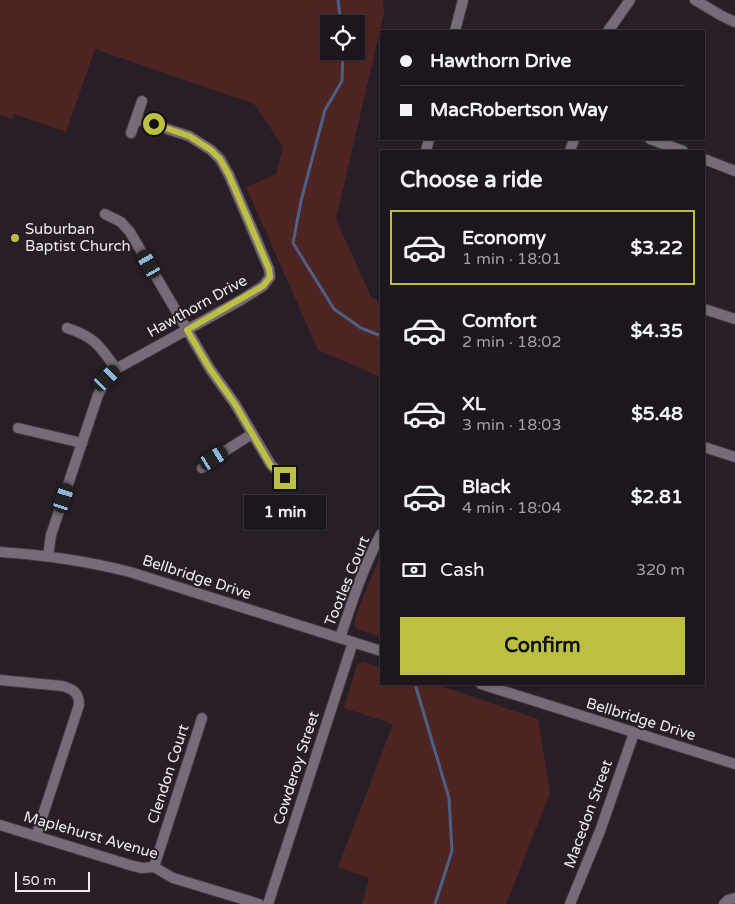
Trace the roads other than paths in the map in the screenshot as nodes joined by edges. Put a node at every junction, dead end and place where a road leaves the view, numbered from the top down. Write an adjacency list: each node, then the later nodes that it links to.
1 (463, 0): 5 (street)
2 (630, 0): 6 (street)
3 (695, 0): 4 (street)
4 (735, 22)
5 (455, 30)
6 (609, 30)
7 (142, 101): 8 (street)
8 (136, 119): 9 (street); 18 (street, Hawthorn Drive)
9 (131, 133)
10 (653, 140): 11 (street)
11 (680, 150)
12 (705, 159): 13 (street)
13 (735, 171)
14 (105, 214): 18 (street)
15 (705, 309): 16 (street)
16 (735, 319)
17 (67, 328): 19 (street)
18 (187, 330): 19 (street, Hawthorn Drive); 21 (street)
19 (116, 369): 22 (street, Hawthorn Drive)
20 (18, 428): 22 (street)
21 (252, 434): 25 (street); 26 (street)
22 (82, 443): 29 (street, Hawthorn Drive)
23 (705, 447): 24 (street)
24 (735, 457)
25 (202, 468)
26 (285, 478)
27 (380, 536): 30 (street, Tootles Court)
28 (0, 552): 29 (street, Bellbridge Drive)
29 (48, 556): 30 (street, Bellbridge Drive)
30 (340, 638): 31 (street, Bellbridge Drive)
31 (353, 642): 32 (street, Bellbridge Drive); 45 (street, Cowderoy Street)
32 (380, 651)
33 (0, 680): 36 (street)
34 (484, 685): 38 (street, Bellbridge Drive)
35 (85, 686): 36 (street)
36 (77, 693): 41 (street)
37 (202, 718): 42 (street, Clendon Court)
38 (634, 733): 39 (street, Bellbridge Drive); 46 (street, Macedon Street)
39 (735, 764)
40 (0, 825): 41 (street, Maplehurst Avenue)
41 (36, 836): 42 (street, Maplehurst Avenue)
42 (154, 867): 44 (street, Maplehurst Avenue)
43 (735, 898): 47 (street)
44 (259, 904)
45 (268, 904)
46 (570, 904)
47 (724, 904)

